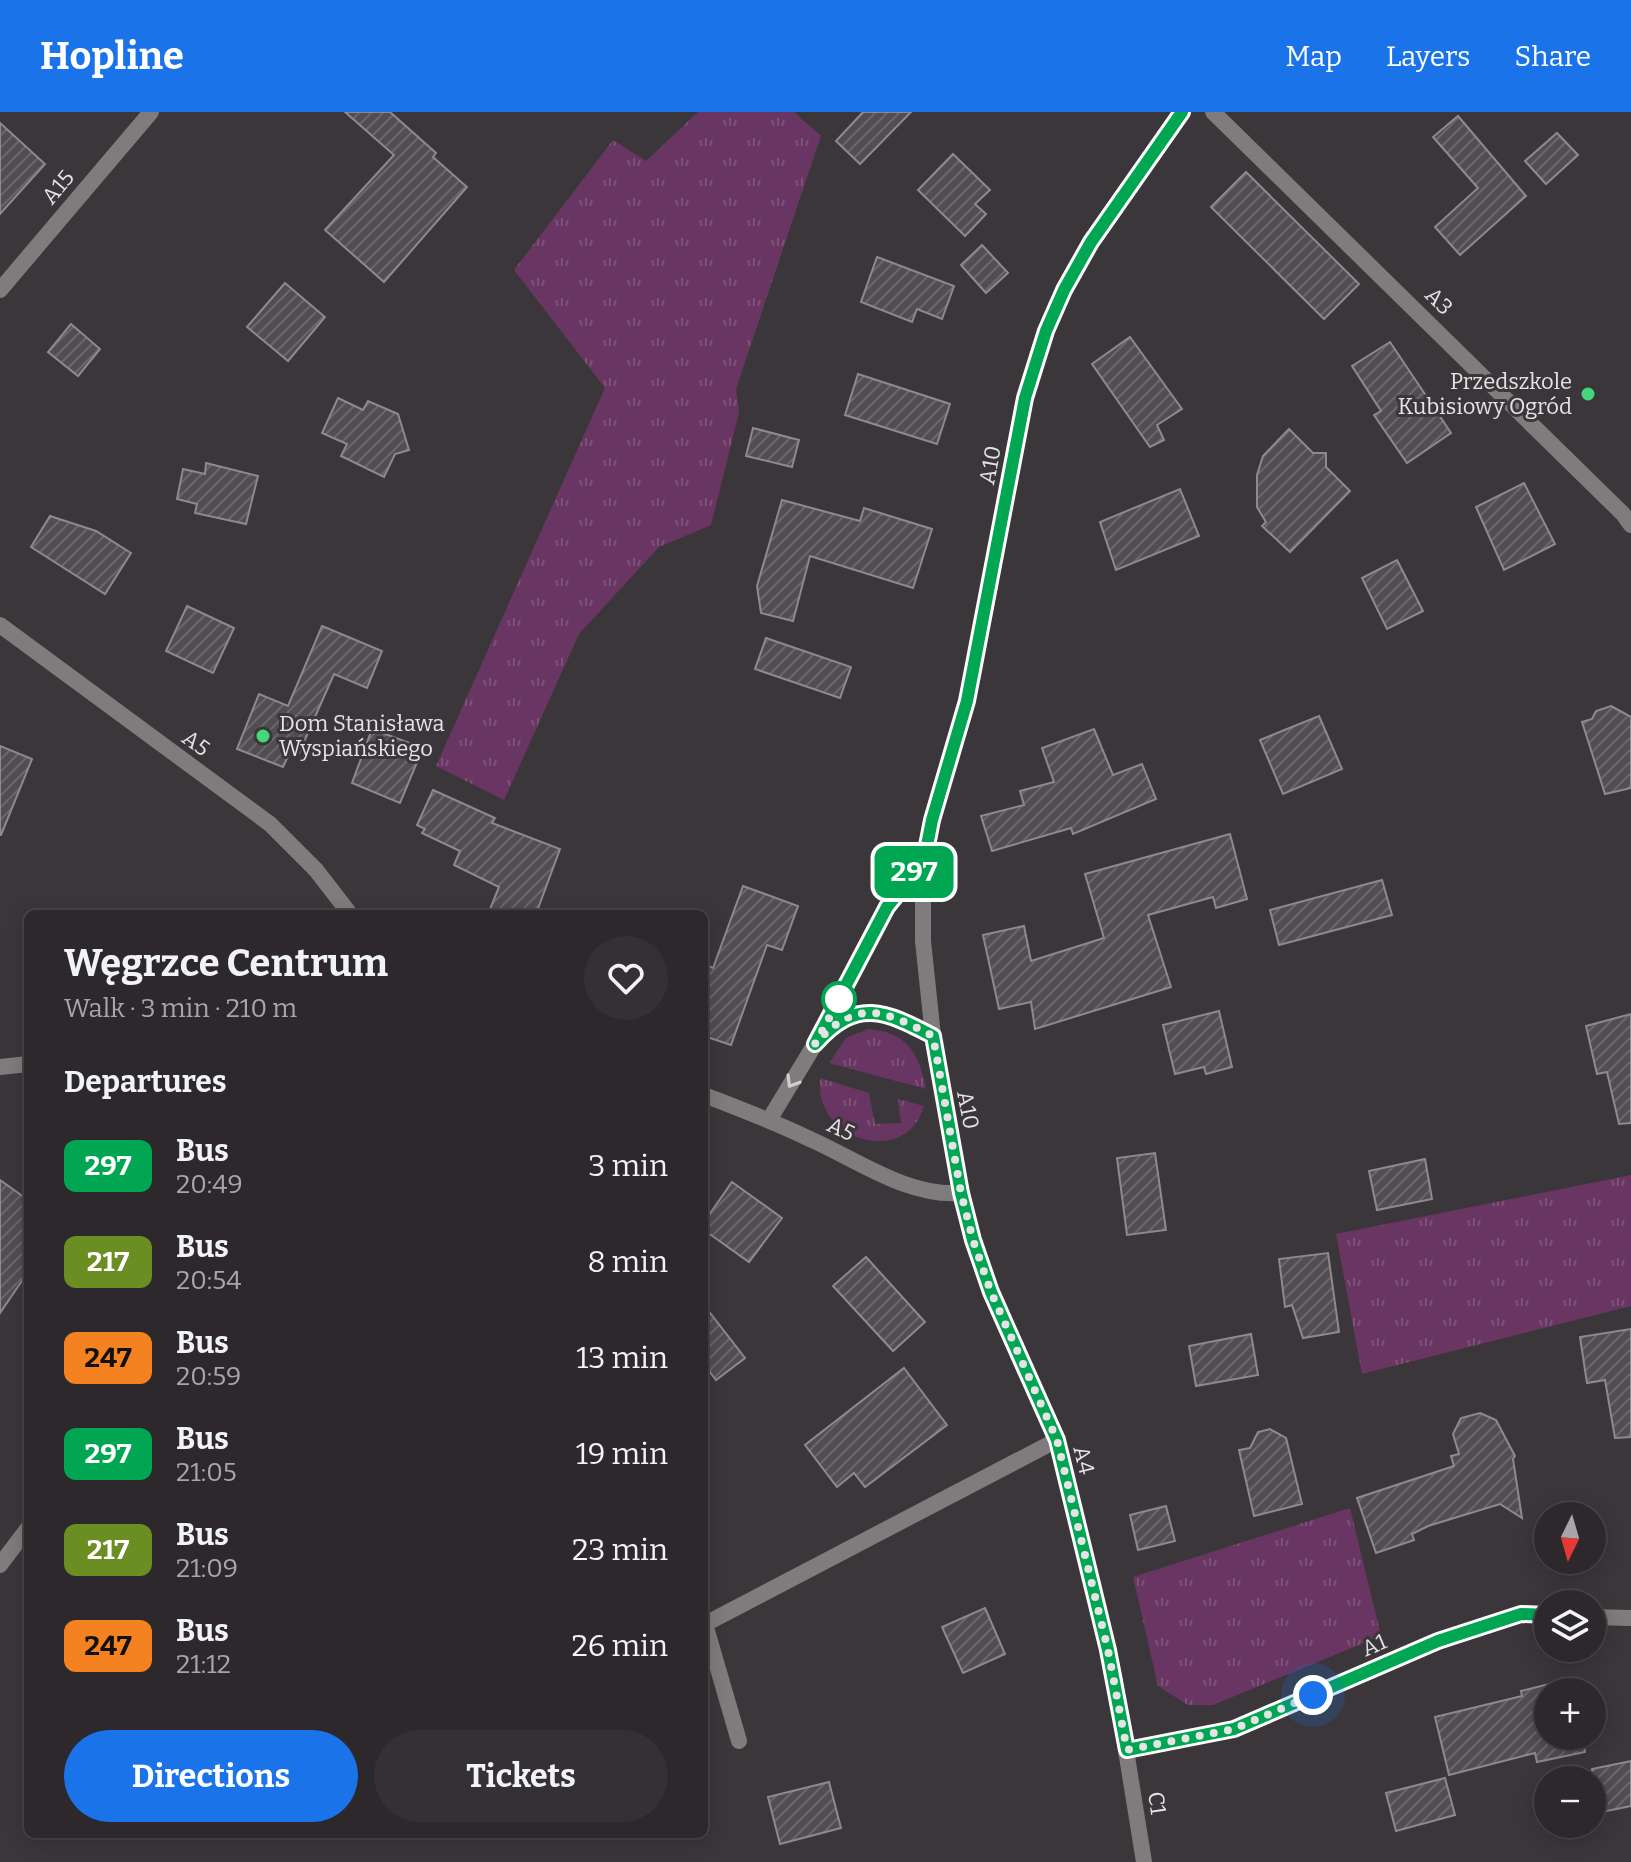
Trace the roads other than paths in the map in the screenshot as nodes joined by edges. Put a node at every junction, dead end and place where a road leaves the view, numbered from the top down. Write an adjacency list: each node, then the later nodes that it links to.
1 (151, 112): 4 (street, A15)
2 (1182, 112): 7 (street, A10)
3 (1213, 112): 5 (street, A3)
4 (0, 290)
5 (1631, 525)
6 (0, 625): 8 (street, A5)
7 (924, 861): 9 (street, A10); 10 (street, A10)
8 (347, 910)
9 (933, 1036): 10 (street, A10); 15 (street, A10)
10 (815, 1044): 14 (street, A10, one-way to 14)
11 (24, 1064): 12 (street)
12 (0, 1067)
13 (708, 1097): 14 (street, A5)
14 (769, 1120): 15 (street, A5)
15 (961, 1193): 16 (street, A4)
16 (1057, 1440): 22 (street); 25 (street, A4)
17 (24, 1533): 18 (street)
18 (0, 1565)
19 (1534, 1614): 25 (street, A1)
20 (1606, 1617): 21 (street)
21 (1631, 1618)
22 (708, 1622)
23 (708, 1634): 24 (street)
24 (739, 1741)
25 (1127, 1750): 26 (street, C1)
26 (1144, 1862)

